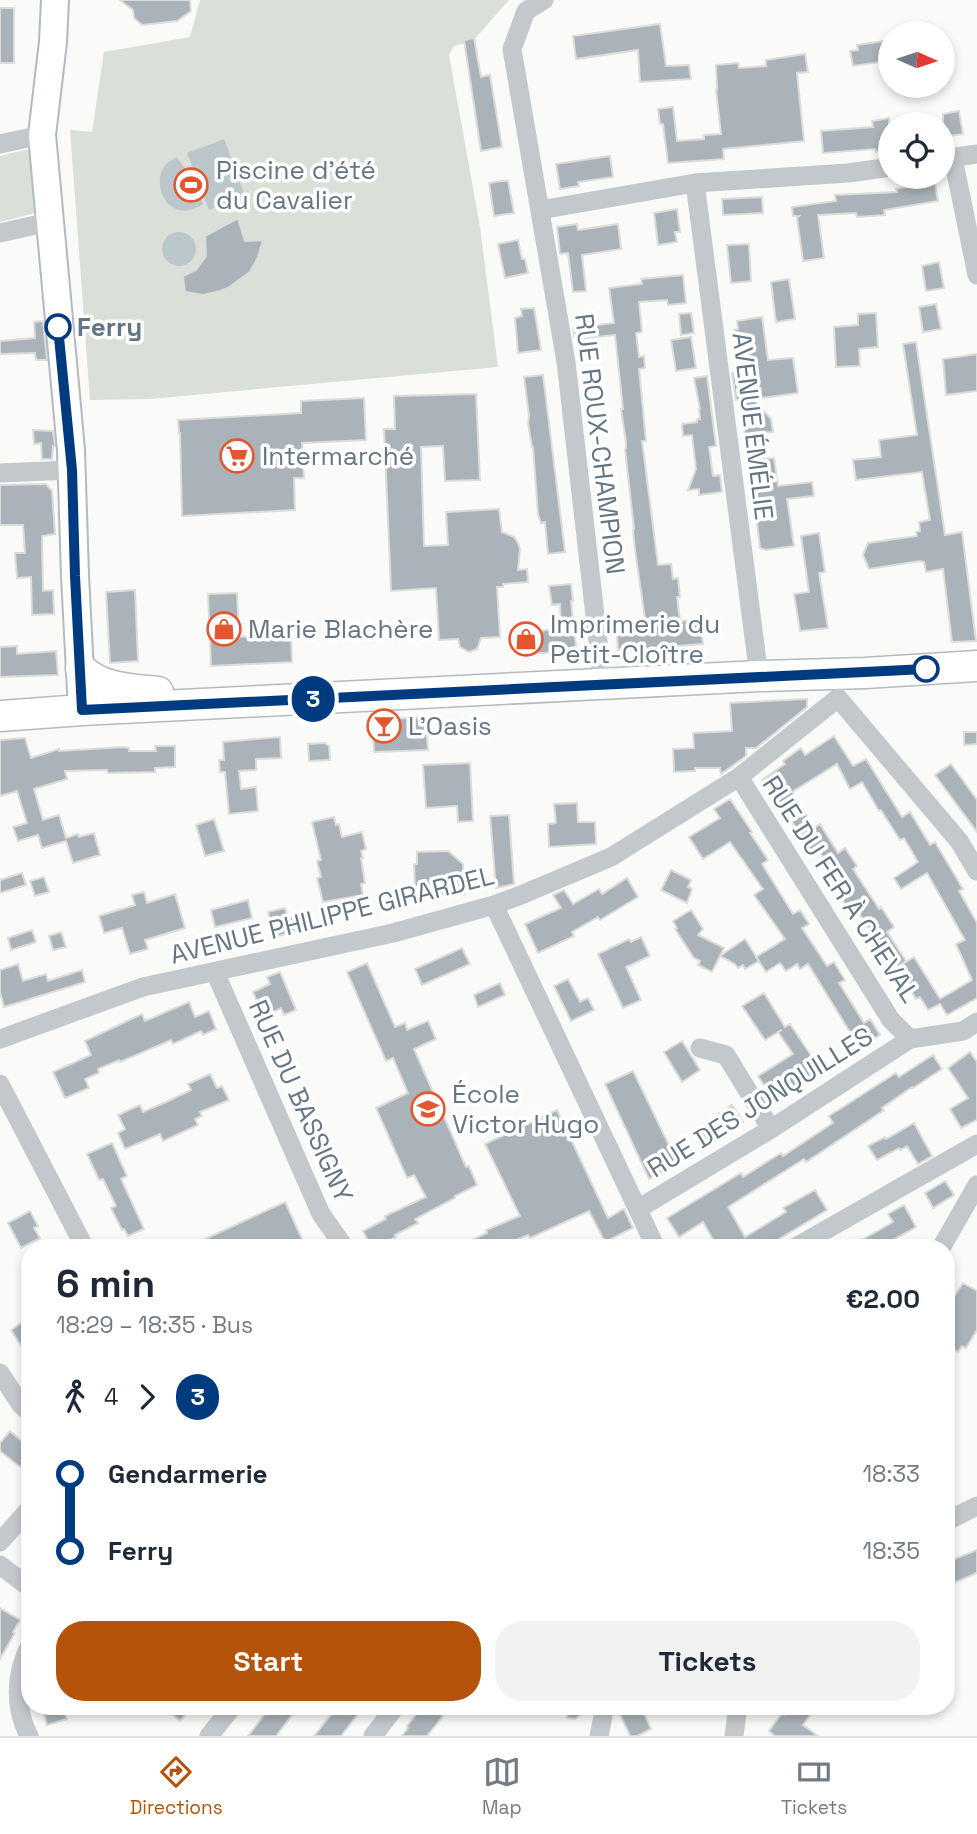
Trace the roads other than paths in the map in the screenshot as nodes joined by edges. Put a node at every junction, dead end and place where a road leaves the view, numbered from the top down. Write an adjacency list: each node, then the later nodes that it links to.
1 (55, 0): 3 (street)
2 (544, 0): 10 (street, RUE ROUX-CHAMPION)
3 (42, 135): 4 (street); 11 (street)
4 (0, 145)
5 (977, 154): 6 (street)
6 (955, 157)
7 (878, 169): 8 (street)
8 (695, 183): 10 (street); 18 (street, AVENUE ÉMÉLIE)
9 (955, 186): 13 (street)
10 (540, 210): 19 (street, RUE ROUX-CHAMPION)
11 (49, 222): 12 (street); 14 (street)
12 (0, 233)
13 (977, 275)
14 (72, 470): 15 (street); 17 (street)
15 (0, 473)
16 (977, 666): 20 (main road)
17 (81, 669): 21 (main road); 22 (street)
18 (759, 677): 19 (main road); 20 (main road)
19 (603, 685): 21 (main road)
20 (838, 685): 24 (street, AVENUE PHILIPPE GIRARDEL); 25 (street)
21 (198, 704): 22 (main road)
22 (82, 710): 23 (main road)
23 (0, 716)
24 (739, 777): 26 (street, AVENUE PHILIPPE GIRARDEL); 30 (street, RUE DU FER À CHEVAL)
25 (977, 871)
26 (494, 905): 27 (street, AVENUE PHILIPPE GIRARDEL); 36 (street)
27 (215, 972): 29 (street, AVENUE PHILIPPE GIRARDEL); 38 (street, RUE DU BASSIGNY)
28 (977, 1022): 30 (street, RUE DU FER À CHEVAL)
29 (0, 1039)
30 (910, 1039): 33 (street, RUE DES JONQUILLES)
31 (700, 1048): 33 (street)
32 (0, 1084): 37 (street)
33 (771, 1129): 36 (street, RUE DES JONQUILLES)
34 (977, 1144): 40 (street)
35 (977, 1185): 41 (street)
36 (638, 1209): 39 (street)
37 (80, 1239)
38 (339, 1239)
39 (652, 1239)
40 (810, 1239)
41 (946, 1239)
42 (0, 1373): 43 (street)
43 (21, 1405)
44 (977, 1506): 45 (street)
45 (955, 1517)
46 (21, 1518): 47 (street)
47 (0, 1542)
48 (0, 1565): 49 (street)
49 (21, 1581)
50 (21, 1665): 55 (street)
51 (226, 1715): 56 (street)
52 (389, 1715): 57 (street)
53 (603, 1715): 58 (street)
54 (737, 1715): 59 (street)
55 (29, 1736)
56 (209, 1736)
57 (373, 1736)
58 (599, 1736)
59 (734, 1736)

